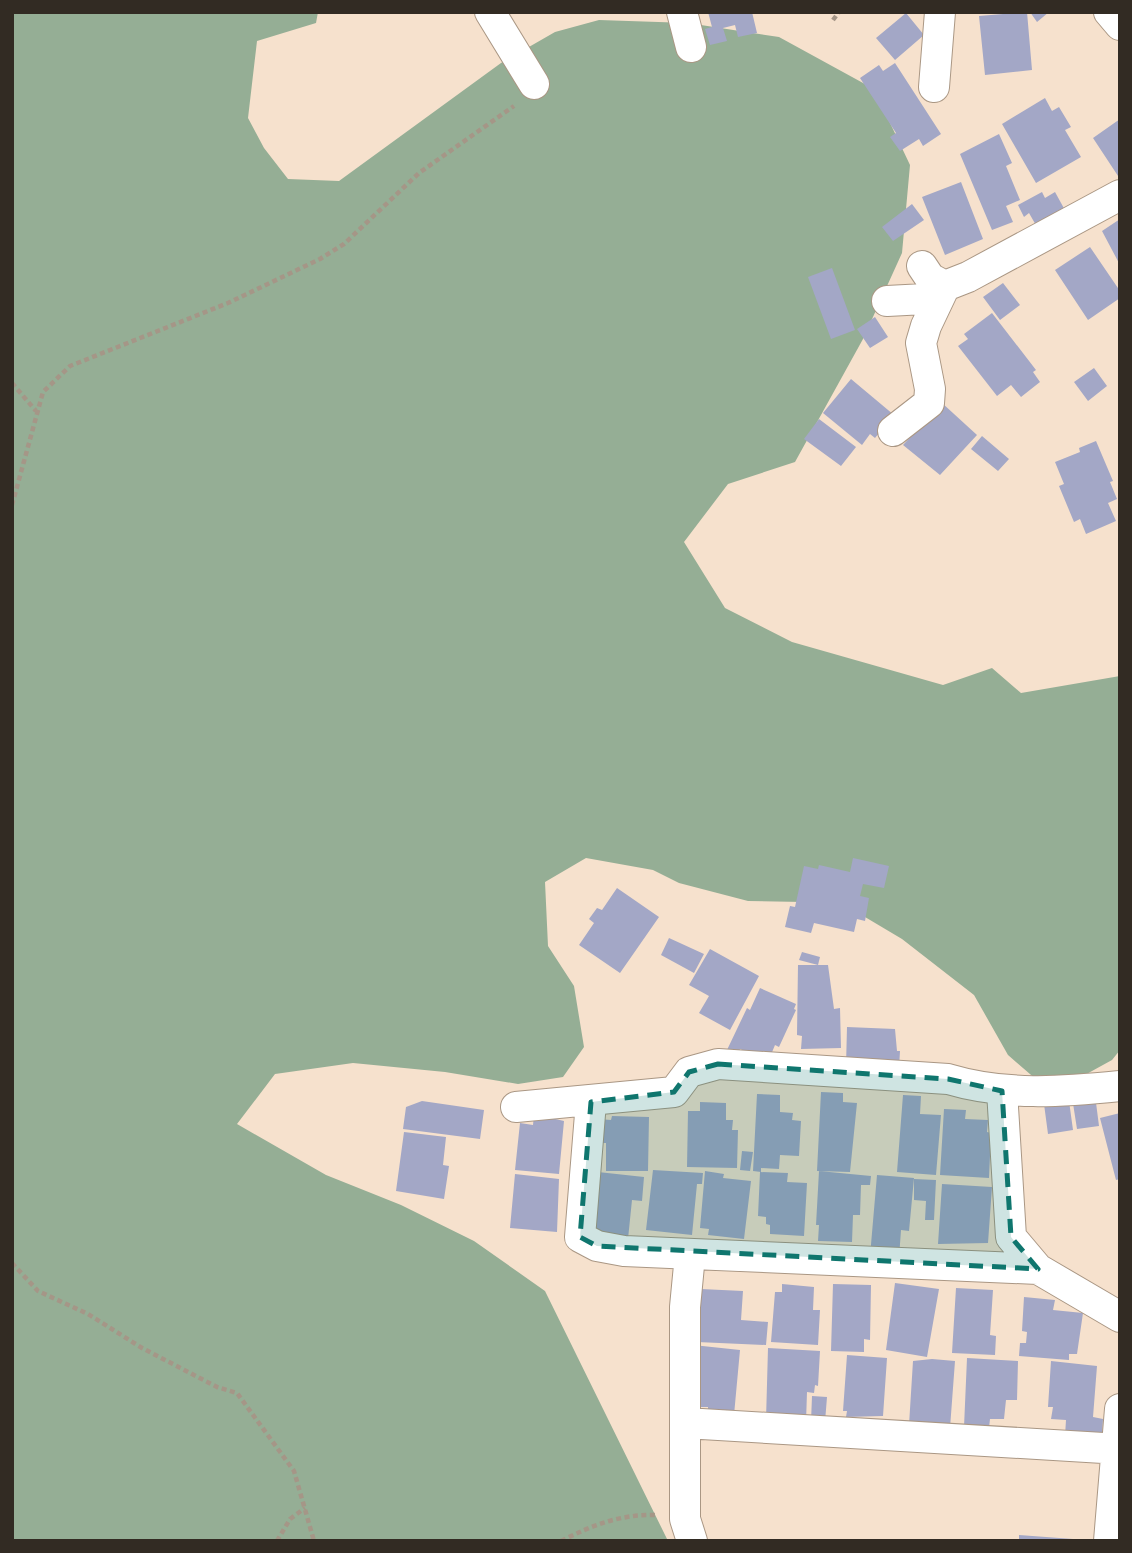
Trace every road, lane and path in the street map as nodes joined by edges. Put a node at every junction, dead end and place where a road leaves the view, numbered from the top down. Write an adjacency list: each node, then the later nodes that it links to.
1 (490, 12): 7 (street)
2 (682, 12): 6 (street)
3 (839, 12): 5 (path)
4 (940, 12): 8 (street)
5 (833, 20)
6 (691, 47)
7 (534, 84): 14 (path)
8 (933, 87)
9 (1120, 195): 11 (street)
10 (922, 266): 11 (street)
11 (945, 286): 12 (street); 15 (street)
12 (887, 301)
13 (12, 383): 14 (path)
14 (36, 411): 16 (path)
15 (893, 431)
16 (12, 505)
17 (1120, 1086): 18 (street)
18 (1002, 1091): 19 (street); 23 (street)
19 (591, 1102): 20 (street); 21 (street)
20 (516, 1107)
21 (690, 1255): 23 (street); 26 (street)
22 (12, 1263): 28 (path)
23 (1038, 1269): 24 (street)
24 (1120, 1317)
25 (1120, 1409): 27 (street)
26 (685, 1423): 27 (street); 29 (street)
27 (1118, 1449): 33 (street)
28 (305, 1508): 30 (path); 31 (path)
29 (689, 1530): 32 (path)
30 (277, 1541)
31 (314, 1541)
32 (561, 1541)
33 (1109, 1541)

